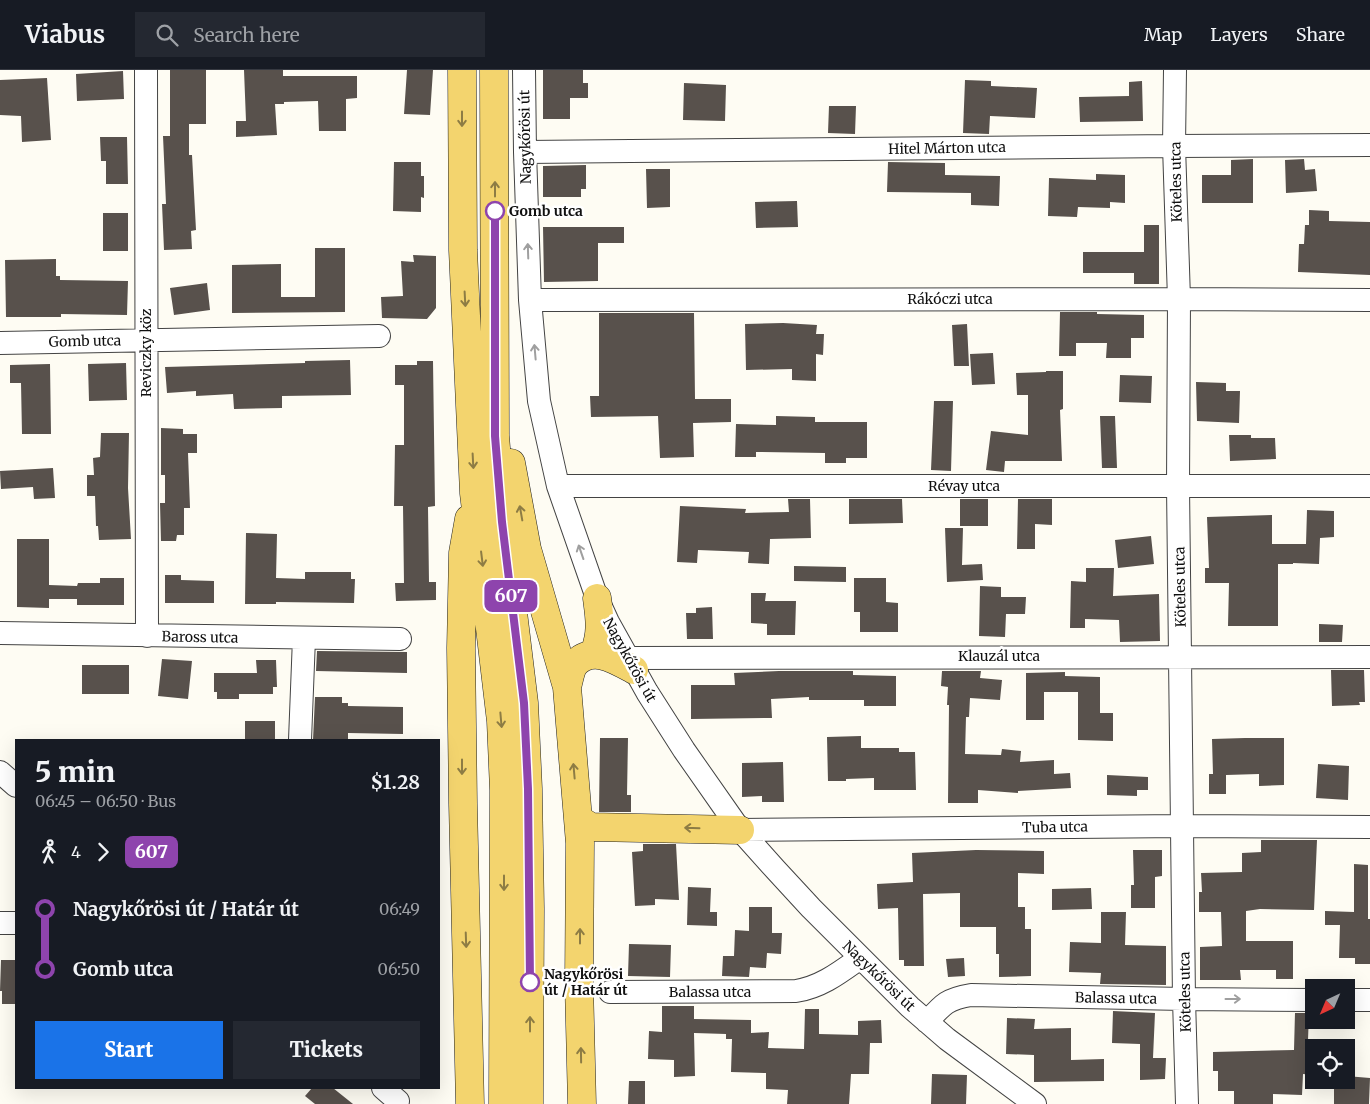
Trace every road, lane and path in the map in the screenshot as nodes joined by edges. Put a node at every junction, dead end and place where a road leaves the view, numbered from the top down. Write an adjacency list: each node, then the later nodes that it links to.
1 (146, 70): 13 (street, Reviczky köz)
2 (462, 70): 19 (main road, one-way to 19)
3 (494, 70): 15 (main road, one-way to 3)
4 (524, 70): 8 (street, Nagykőrösi út)
5 (1175, 70): 7 (street, Köteles utca)
6 (1370, 145): 7 (street, Hitel Márton utca)
7 (1174, 146): 8 (street, Hitel Márton utca); 9 (street, Köteles utca)
8 (524, 152): 10 (street, Nagykőrösi út, one-way to 8)
9 (1179, 298): 10 (street, Rákóczi utca); 11 (street, Rákóczi utca); 17 (street, Köteles utca)
10 (530, 300): 16 (street, Nagykőrösi út, one-way to 10)
11 (1370, 300)
12 (379, 336): 13 (street, Gomb utca)
13 (146, 340): 14 (street, Gomb utca); 22 (street, Reviczky köz)
14 (0, 343)
15 (495, 396): 29 (main road, one-way to 15); 48 (main road, one-way to 15)
16 (558, 486): 17 (street, Révay utca); 20 (street, Nagykőrösi út, one-way to 16)
17 (1178, 486): 18 (street, Révay utca); 26 (street, Köteles utca)
18 (1370, 486)
19 (474, 493): 46 (main road, one-way to 46); 47 (main road, one-way to 47)
20 (598, 598): 25 (main road); 28 (street, Nagykőrösi út)
21 (0, 633): 22 (street, Baross utca)
22 (147, 636): 23 (street, Baross utca)
23 (304, 638): 24 (street, Baross utca); 30 (street)
24 (400, 639)
25 (594, 654): 28 (main road); 29 (main road)
26 (1181, 656): 27 (street, Klauzál utca); 28 (street, Klauzál utca); 34 (street, Köteles utca)
27 (1370, 657)
28 (631, 664): 36 (street, Nagykőrösi út)
29 (567, 688): 33 (main road, one-way to 29)
30 (300, 739)
31 (0, 772): 32 (street)
32 (15, 785)
33 (578, 819): 36 (main road, one-way to 33); 49 (main road, one-way to 33)
34 (1183, 826): 35 (street, Tuba utca); 36 (street, Tuba utca); 41 (street, Köteles utca)
35 (1370, 826)
36 (740, 830): 39 (street, Nagykőrösi út)
37 (15, 923): 38 (street)
38 (0, 924)
39 (860, 958): 40 (street, Balassa utca); 45 (street, Nagykőrösi út)
40 (610, 992)
41 (1184, 999): 42 (street, Balassa utca, one-way to 42); 45 (street, Balassa utca); 51 (street, Köteles utca)
42 (1305, 1000)
43 (1355, 1000): 44 (street)
44 (1370, 1000)
45 (927, 1022): 50 (street, Nagykőrösi út)
46 (470, 1104)
47 (503, 1104)
48 (529, 1104)
49 (582, 1104)
50 (1035, 1104)
51 (1187, 1104)

